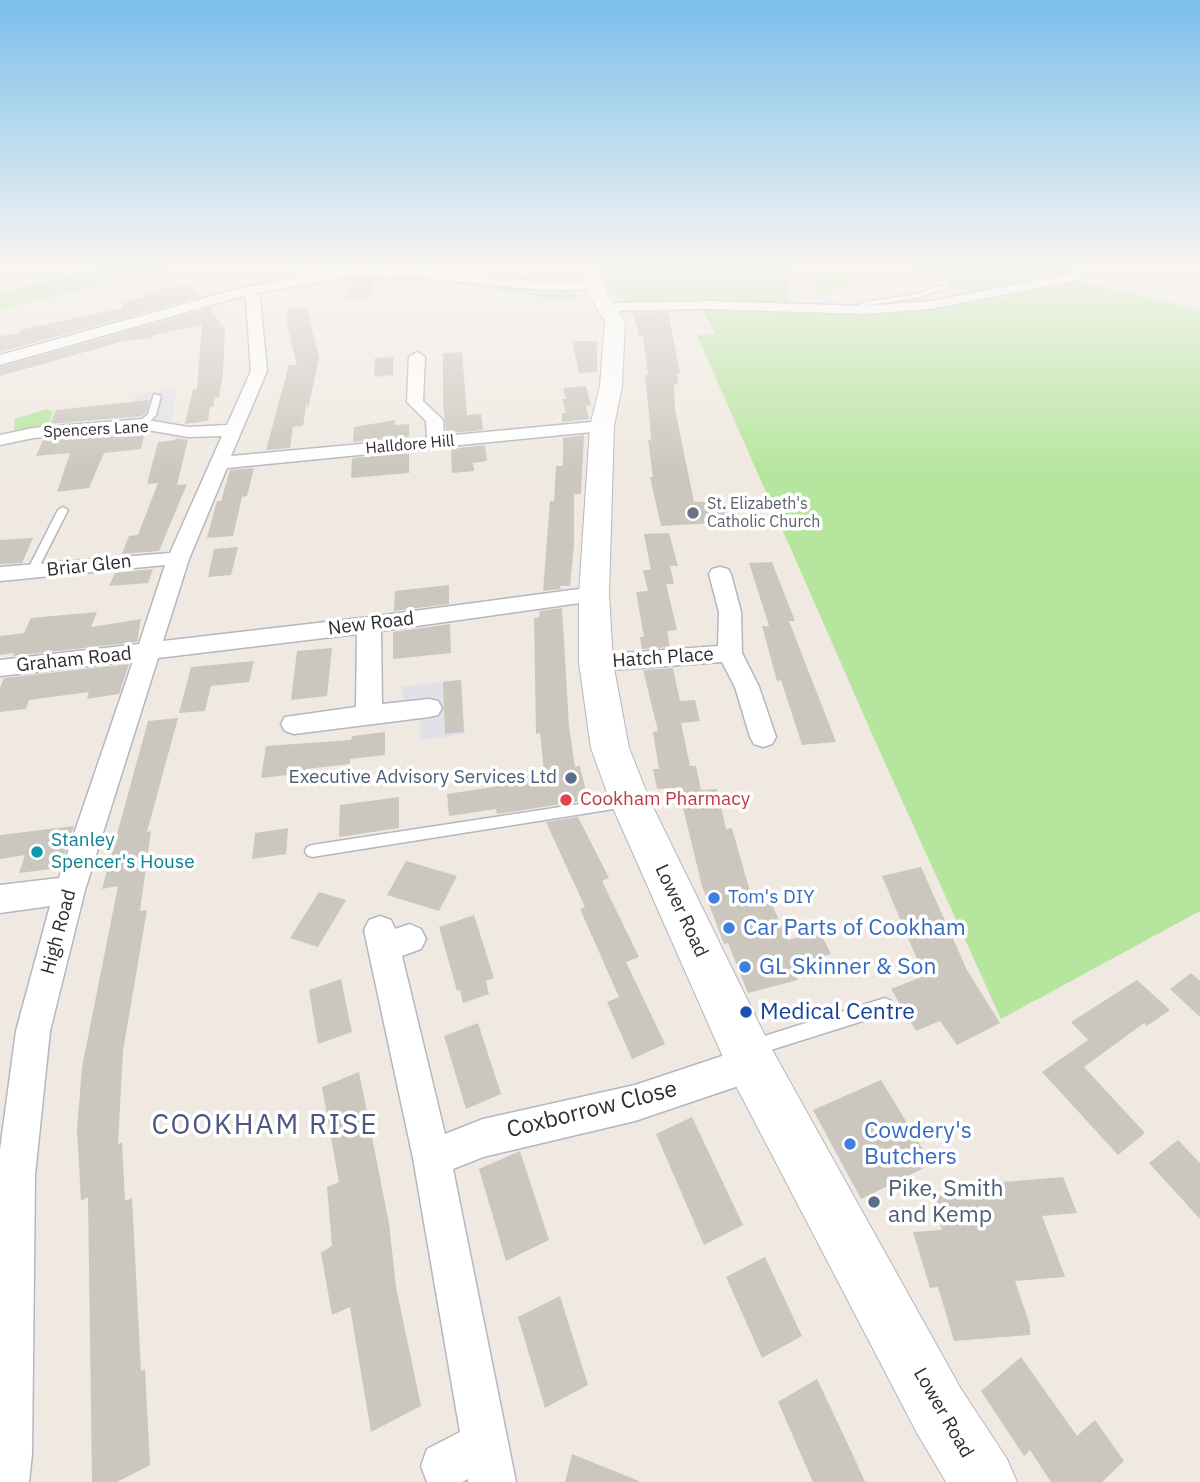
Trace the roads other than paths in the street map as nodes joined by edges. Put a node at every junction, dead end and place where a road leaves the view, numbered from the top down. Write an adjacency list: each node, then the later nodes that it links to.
1 (85, 336): 5 (street)
2 (256, 336): 9 (street, High Road)
3 (614, 336): 8 (street, Lower Road)
4 (417, 357): 11 (street)
5 (0, 360)
6 (157, 396): 7 (lane)
7 (142, 424): 9 (street, Spencers Lane); 10 (street, Spencers Lane)
8 (602, 426): 11 (street, Halldore Hill); 18 (street, Lower Road)
9 (234, 430): 12 (street, High Road)
10 (0, 440)
11 (436, 443): 12 (street, Halldore Hill)
12 (218, 463): 14 (street, High Road)
13 (62, 510): 15 (lane)
14 (178, 559): 15 (street, Briar Glen); 20 (street, High Road)
15 (32, 571): 16 (street, Briar Glen)
16 (0, 574)
17 (720, 574): 21 (street, Hatch Place)
18 (594, 594): 19 (street, New Road); 22 (street, Lower Road)
19 (369, 625): 20 (street, New Road); 25 (street)
20 (148, 651): 23 (street, Graham Road); 30 (street, High Road)
21 (730, 653): 22 (street, Hatch Place); 27 (street, Hatch Place)
22 (596, 663): 28 (street, Lower Road)
23 (0, 668)
24 (429, 708): 25 (street)
25 (369, 714): 26 (street)
26 (294, 724)
27 (762, 737)
28 (630, 801): 29 (lane); 34 (street, Lower Road)
29 (312, 851)
30 (70, 890): 31 (street); 38 (street, High Road)
31 (0, 899)
32 (392, 939): 35 (street)
33 (885, 1006): 34 (lane)
34 (748, 1057): 35 (street, Coxborrow Close); 39 (street, Lower Road)
35 (432, 1158): 36 (street)
36 (489, 1463): 37 (street)
37 (444, 1466)
38 (5, 1482)
39 (984, 1482)

